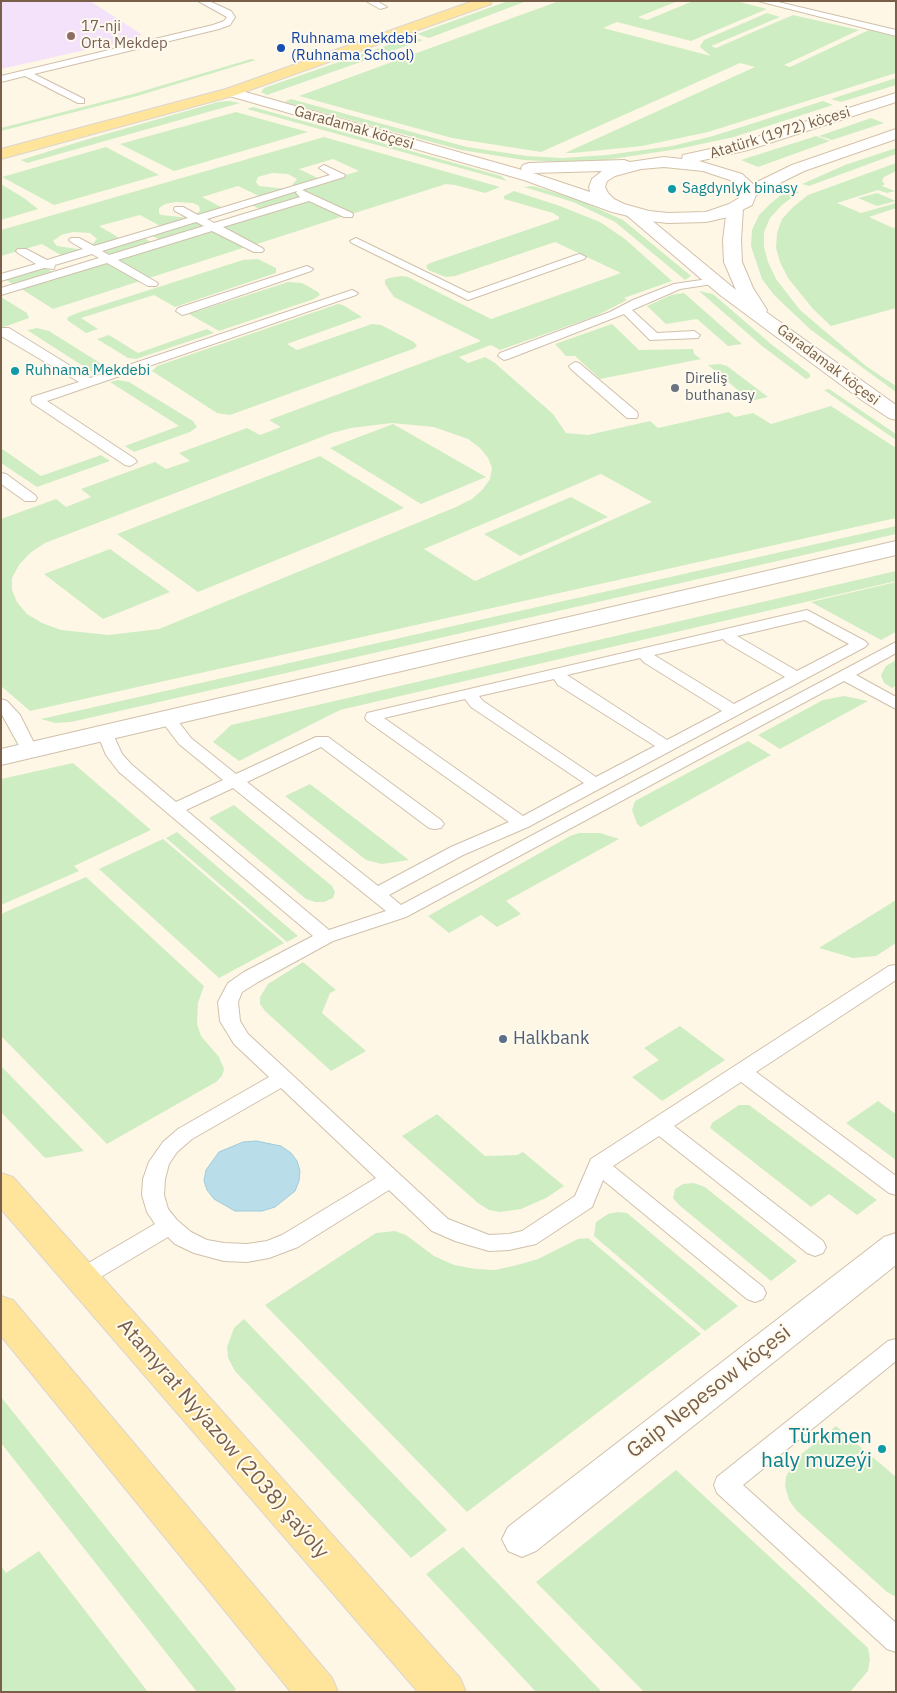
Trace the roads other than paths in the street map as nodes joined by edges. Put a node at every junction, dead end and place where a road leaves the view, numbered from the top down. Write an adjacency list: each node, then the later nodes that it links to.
1 (202, 1): 9 (lane)
2 (370, 1): 7 (lane)
3 (451, 1): 15 (main road)
4 (486, 1): 11 (main road)
5 (762, 1): 6 (lane)
6 (781, 3): 8 (lane)
7 (383, 7)
8 (896, 33)
9 (26, 73): 10 (lane); 13 (lane)
10 (1, 79)
11 (231, 92): 16 (main road); 18 (main road, Garadamak köçesi)
12 (896, 97): 17 (main road, Atatürk (1972) köçesi)
13 (81, 101)
14 (896, 134): 22 (main road)
15 (1, 140)
16 (1, 154)
17 (664, 162): 19 (main road); 22 (main road)
18 (478, 163): 19 (main road, Garadamak köçesi); 25 (main road, Garadamak köçesi)
19 (640, 164): 25 (main road)
20 (324, 168): 21 (lane)
21 (291, 188): 23 (lane); 26 (lane)
22 (749, 192): 27 (main road)
23 (310, 197): 29 (lane); 31 (lane)
24 (231, 198): 26 (lane)
25 (608, 203): 30 (main road, Garadamak köçesi)
26 (244, 204): 29 (lane); 32 (lane)
27 (735, 208): 30 (main road); 54 (main road, Garadamak köçesi)
28 (179, 209): 32 (lane)
29 (260, 212): 33 (lane)
30 (632, 213): 48 (main road, Garadamak köçesi)
31 (348, 215)
32 (196, 218): 33 (lane); 35 (lane)
33 (213, 227): 38 (lane); 40 (lane)
34 (132, 228): 35 (lane)
35 (144, 235): 38 (lane); 39 (lane)
36 (75, 240): 39 (lane)
37 (356, 241): 42 (lane)
38 (160, 243): 43 (lane)
39 (93, 250): 43 (lane); 44 (lane)
40 (258, 250)
41 (22, 251): 44 (lane)
42 (580, 258)
43 (108, 259): 46 (lane); 49 (lane)
44 (45, 265): 46 (lane); 47 (lane)
45 (308, 269): 53 (lane)
46 (61, 274): 50 (lane)
47 (1, 278)
48 (715, 281): 52 (lane); 54 (main road, Garadamak köçesi)
49 (152, 284)
50 (1, 292)
51 (352, 293): 59 (lane)
52 (625, 309): 56 (lane); 57 (lane)
53 (182, 310)
54 (761, 315): 60 (main road, Garadamak köçesi)
55 (1, 332): 59 (lane)
56 (694, 335)
57 (504, 356)
58 (575, 366): 61 (lane)
59 (88, 382): 62 (lane)
60 (896, 414)
61 (632, 415)
62 (130, 462)
63 (1, 477): 64 (lane)
64 (30, 498)
65 (896, 548): 76 (main road)
66 (725, 634): 68 (lane); 71 (lane); 71 (lane)
67 (896, 646): 70 (lane)
68 (643, 652): 69 (lane); 75 (lane)
69 (557, 672): 72 (lane); 78 (lane)
70 (844, 675): 74 (lane); 87 (lane)
71 (796, 677): 75 (lane)
72 (469, 693): 82 (lane); 84 (lane)
73 (1, 704): 79 (lane)
74 (896, 704)
75 (734, 711): 78 (lane)
76 (168, 718): 77 (main road); 81 (lane)
77 (105, 733): 79 (main road); 83 (lane)
78 (666, 746): 82 (lane)
79 (30, 751): 80 (main road)
80 (1, 757)
81 (235, 781): 83 (lane); 85 (lane); 86 (lane)
82 (596, 784): 84 (lane)
83 (175, 809): 88 (lane)
84 (522, 823): 86 (lane)
85 (435, 824)
86 (378, 894): 87 (lane)
87 (400, 913): 88 (lane)
88 (326, 937): 91 (lane)
89 (896, 971): 90 (lane)
90 (742, 1072): 92 (lane); 96 (lane)
91 (283, 1078): 94 (lane); 97 (lane)
92 (659, 1125): 93 (lane); 99 (lane)
93 (598, 1165): 94 (lane); 101 (lane)
94 (390, 1179): 97 (lane)
95 (1, 1186): 100 (main road, Atamyrat Nyýazow (2038) şaýoly)
96 (896, 1187)
97 (168, 1226): 100 (lane)
98 (896, 1246): 104 (main road, Gaip Nepesow köçesi)
99 (815, 1247)
100 (81, 1278): 107 (main road, Atamyrat Nyýazow (2038) şaýoly)
101 (754, 1293)
102 (1, 1310): 106 (main road)
103 (896, 1348): 105 (lane)
104 (522, 1539)
105 (896, 1640)
106 (318, 1692)
107 (445, 1692)

